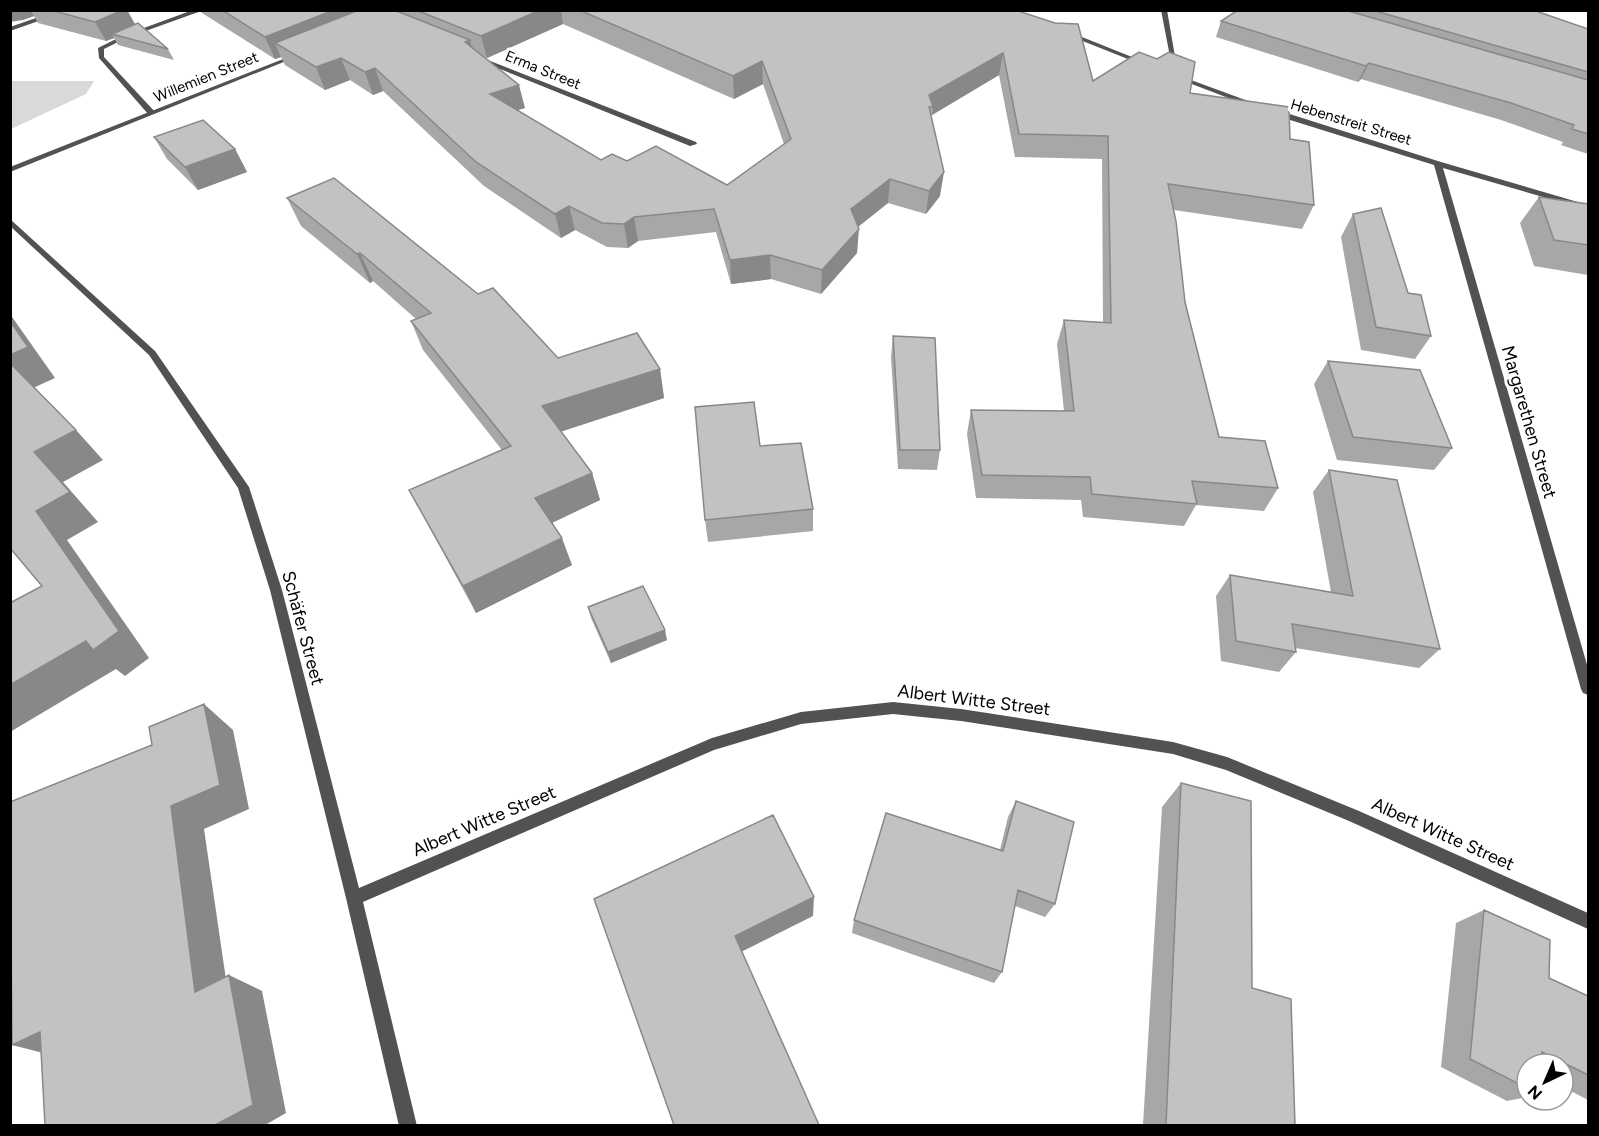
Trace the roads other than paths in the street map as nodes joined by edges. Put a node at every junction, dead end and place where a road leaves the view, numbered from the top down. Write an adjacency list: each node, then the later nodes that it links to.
1 (67, 10): 4 (street)
2 (201, 10): 12 (street)
3 (1164, 10): 11 (street)
4 (55, 12): 6 (street)
5 (1056, 28): 9 (street)
6 (10, 29)
7 (306, 52): 12 (street, Willemien Street)
8 (472, 56): 13 (street, Erma Street)
9 (1155, 68)
10 (1167, 73): 11 (street, Hebenstreit Street)
11 (1178, 77): 14 (street, Hebenstreit Street)
12 (152, 113): 15 (street, Willemien Street)
13 (693, 144)
14 (1438, 164): 16 (street, Hebenstreit Street); 18 (street, Margarethen Street)
15 (10, 170)
16 (1588, 207)
17 (10, 221): 19 (street, Schäfer Street)
18 (1588, 689)
19 (354, 898): 20 (street, Albert Witte Street); 21 (street, Schäfer Street)
20 (1588, 921)
21 (408, 1125)

